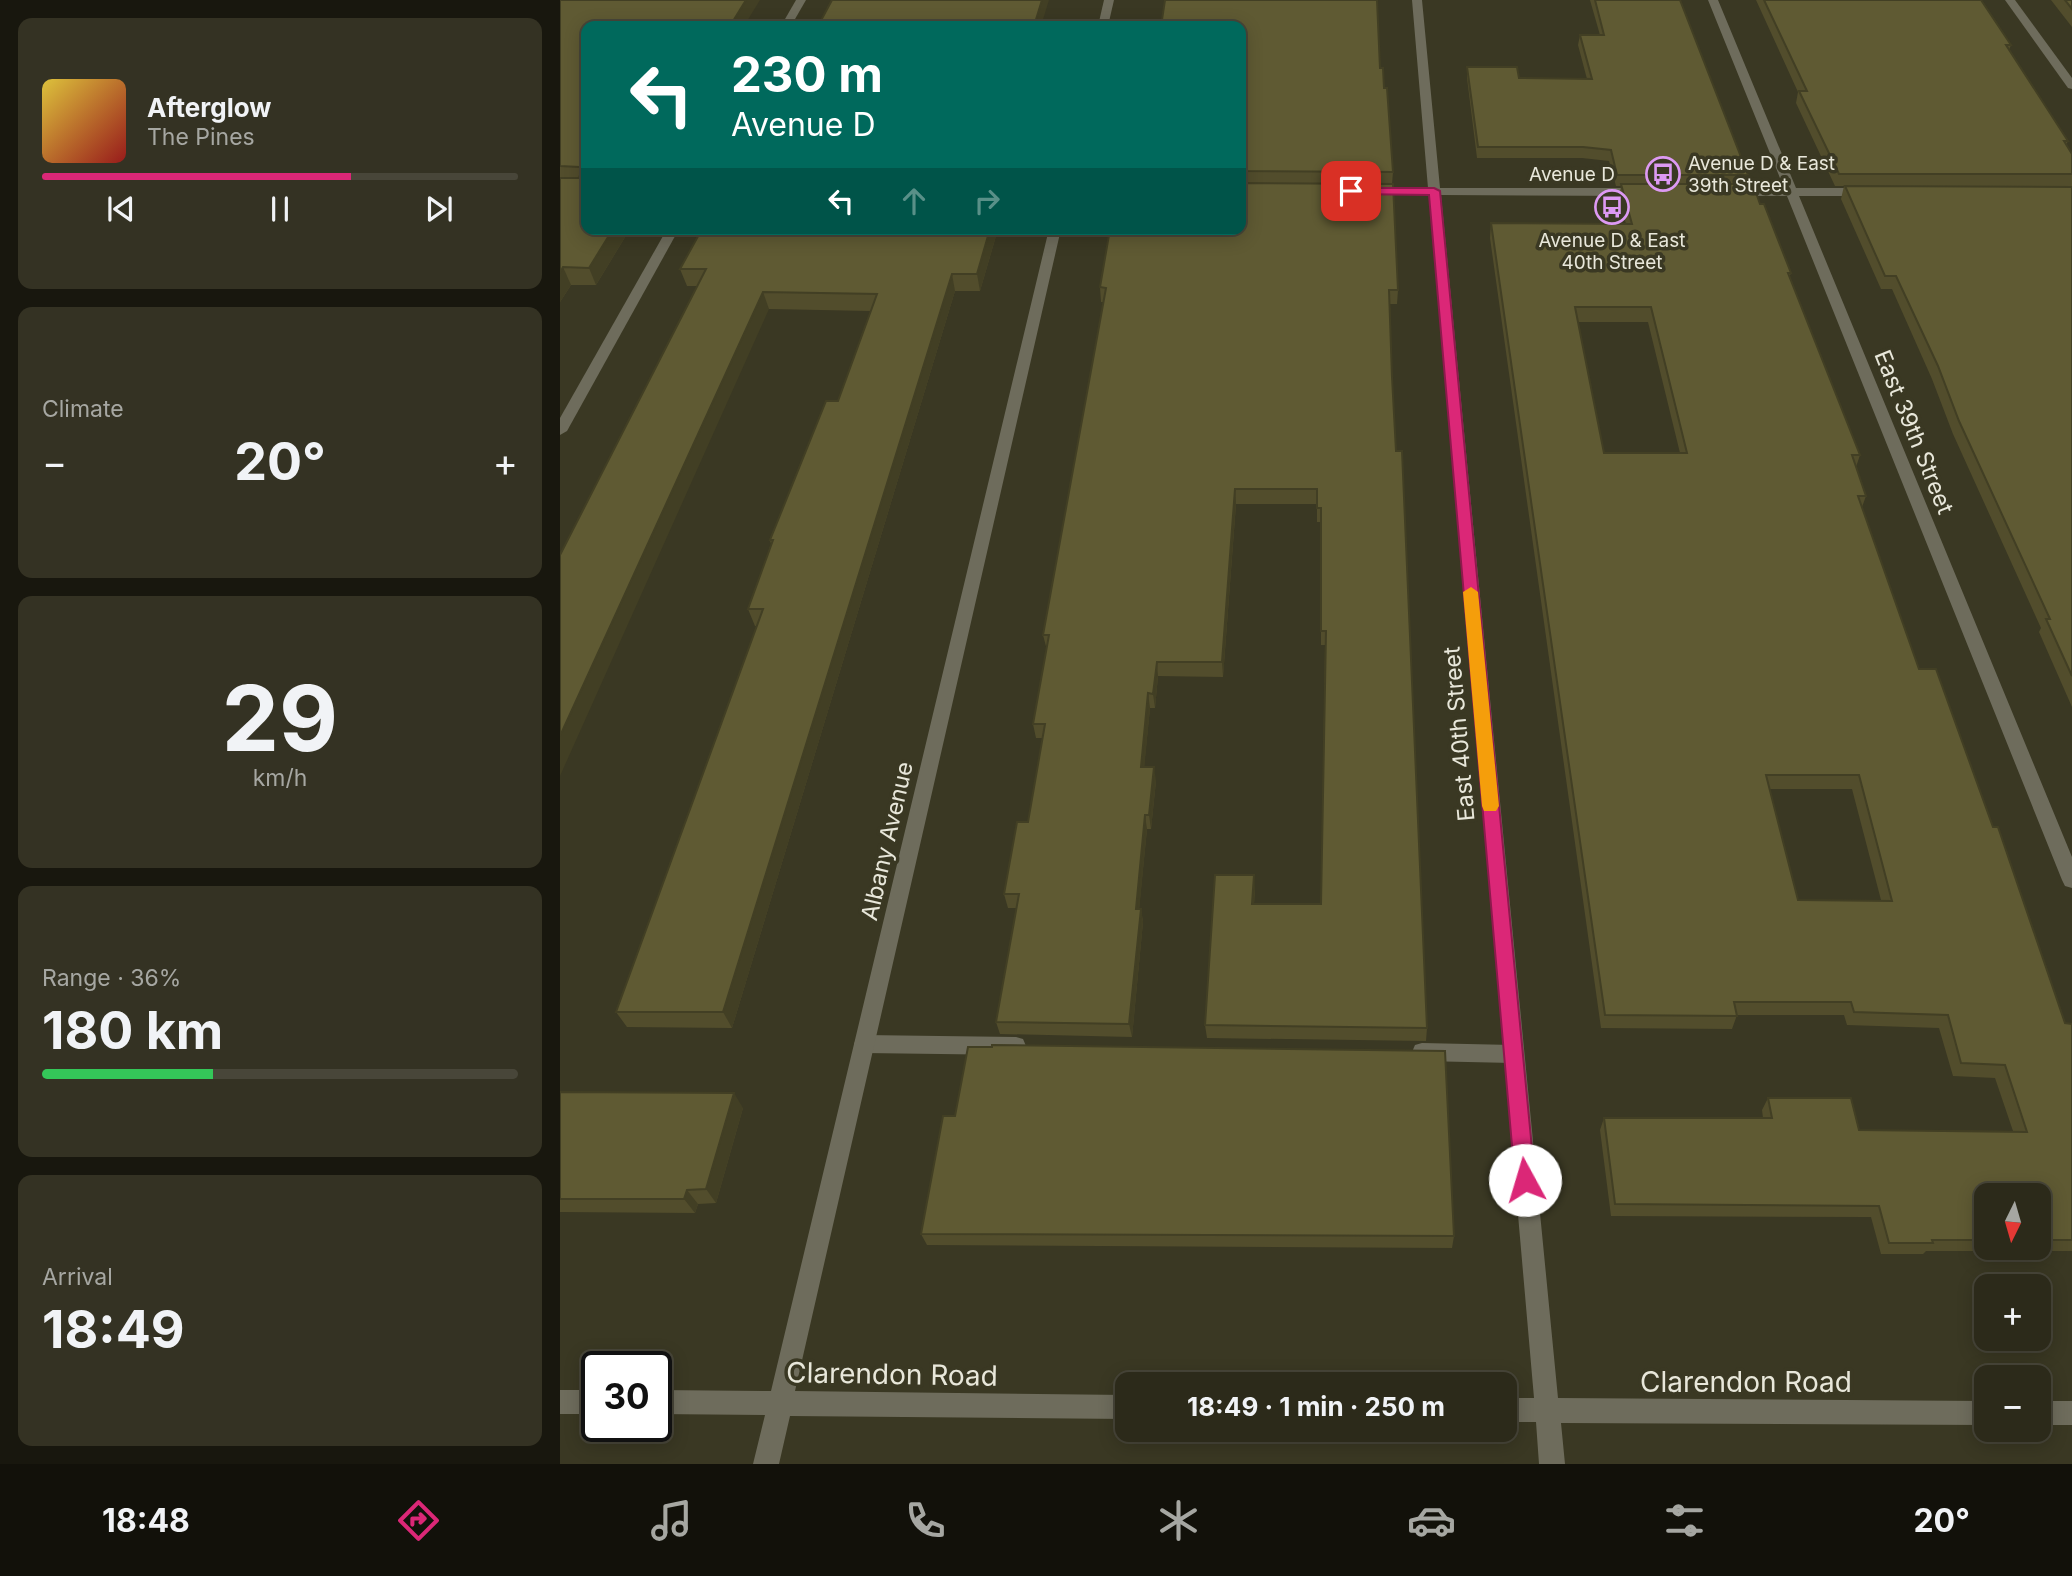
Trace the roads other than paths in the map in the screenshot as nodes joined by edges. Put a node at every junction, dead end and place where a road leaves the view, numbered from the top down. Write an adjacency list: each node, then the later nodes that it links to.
1 (801, 0): 6 (street)
2 (1109, 0): 7 (street)
3 (1417, 0): 10 (street, East 40th Street)
4 (1713, 0): 13 (street, East 39th Street)
5 (2010, 0): 8 (street)
6 (789, 21)
7 (1104, 21)
8 (2072, 86)
9 (1365, 191): 10 (street, Avenue D)
10 (1434, 191): 11 (street, Avenue D); 22 (street, East 40th Street)
11 (1657, 192)
12 (1721, 192): 13 (street)
13 (1792, 192): 14 (street); 18 (street, East 39th Street)
14 (1881, 192)
15 (670, 235): 17 (street)
16 (1054, 235): 19 (street, Albany Avenue)
17 (560, 430)
18 (2072, 880)
19 (864, 1044): 20 (street); 26 (street, Albany Avenue)
20 (1041, 1047)
21 (1396, 1052): 22 (street)
22 (1513, 1054): 29 (street, East 40th Street)
23 (560, 1402): 24 (street)
24 (581, 1402)
25 (672, 1402): 26 (street, Clarendon Road)
26 (780, 1403): 27 (street, Clarendon Road); 33 (street, Albany Avenue)
27 (1115, 1407)
28 (1517, 1410): 29 (street, Clarendon Road)
29 (1547, 1410): 30 (street, Clarendon Road); 34 (street, East 40th Street)
30 (1974, 1413)
31 (2051, 1413): 32 (street)
32 (2072, 1413)
33 (765, 1464)
34 (1552, 1464)

